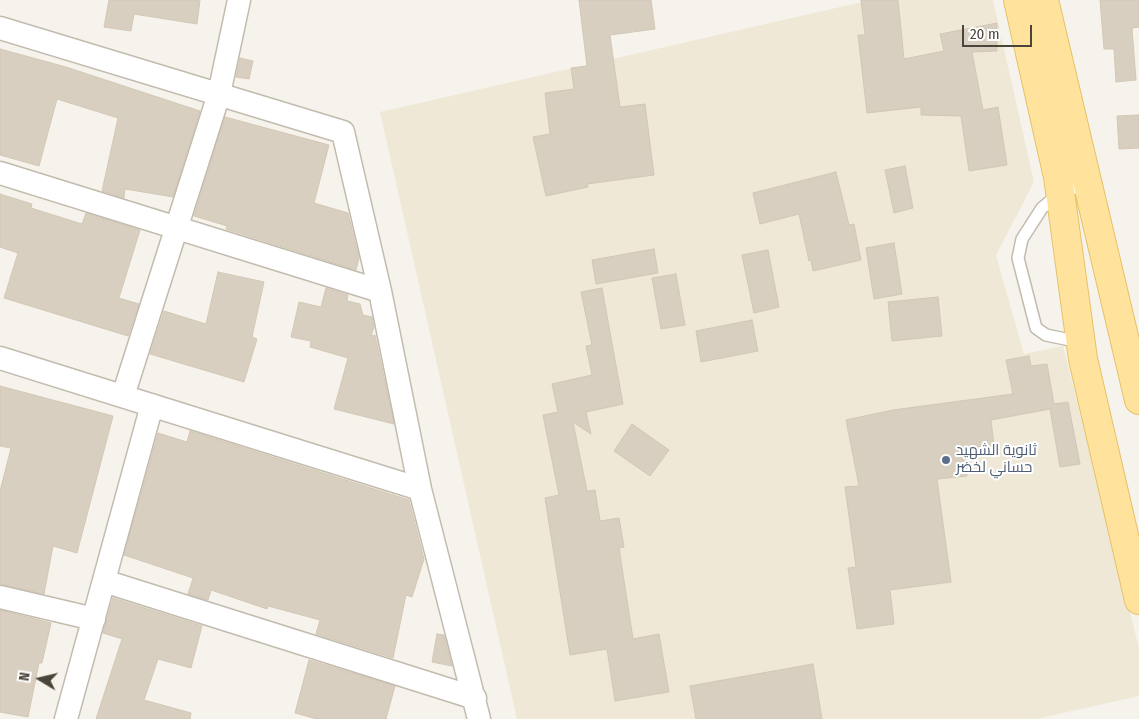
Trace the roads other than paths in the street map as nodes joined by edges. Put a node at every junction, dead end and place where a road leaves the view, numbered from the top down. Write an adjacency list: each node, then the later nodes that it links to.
1 (239, 0): 5 (street)
2 (1018, 0): 8 (main road)
3 (1044, 0): 7 (main road)
4 (0, 28): 5 (street)
5 (219, 94): 9 (street); 10 (street)
6 (0, 173): 9 (street)
7 (1088, 184): 8 (lane); 14 (main road)
8 (1061, 192): 11 (main road); 11 (lane)
9 (176, 227): 10 (street); 13 (street)
10 (380, 291): 16 (street)
11 (1080, 342): 19 (main road)
12 (0, 358): 13 (street)
13 (123, 396): 15 (street)
14 (1139, 400)
15 (152, 406): 16 (street); 17 (street)
16 (420, 489): 21 (street)
17 (104, 581): 20 (street); 21 (street)
18 (0, 597): 20 (street)
19 (1139, 600)
20 (94, 619): 22 (street)
21 (477, 708)
22 (66, 719)

